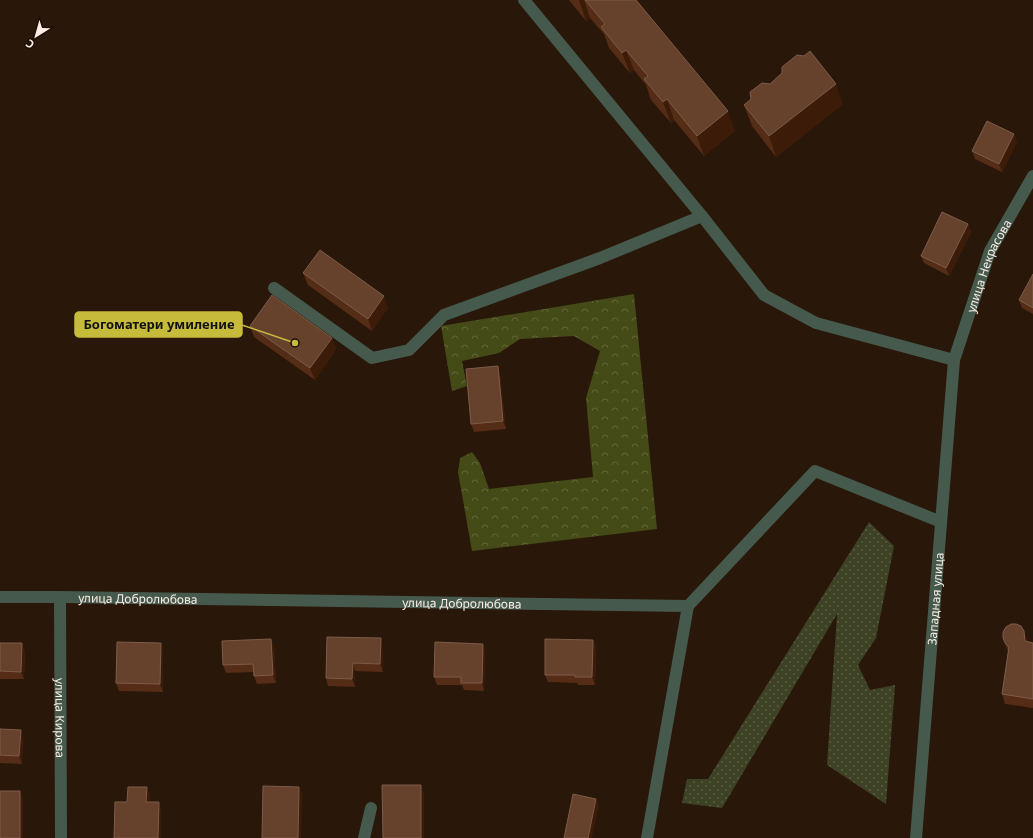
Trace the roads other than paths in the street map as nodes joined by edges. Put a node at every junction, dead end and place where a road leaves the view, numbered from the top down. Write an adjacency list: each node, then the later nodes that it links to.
1 (524, 0): 3 (street)
2 (1033, 176): 5 (street, улица Некрасова)
3 (702, 216): 4 (street); 5 (street)
4 (274, 288)
5 (954, 360): 6 (street, Западная улица)
6 (941, 522): 9 (street); 14 (street, Западная улица)
7 (60, 597): 8 (street, улица Добролюбова); 9 (street, улица Добролюбова); 11 (street, улица Кирова)
8 (0, 598)
9 (688, 606): 13 (street)
10 (371, 808): 12 (street)
11 (61, 838)
12 (364, 838)
13 (647, 838)
14 (916, 838)

